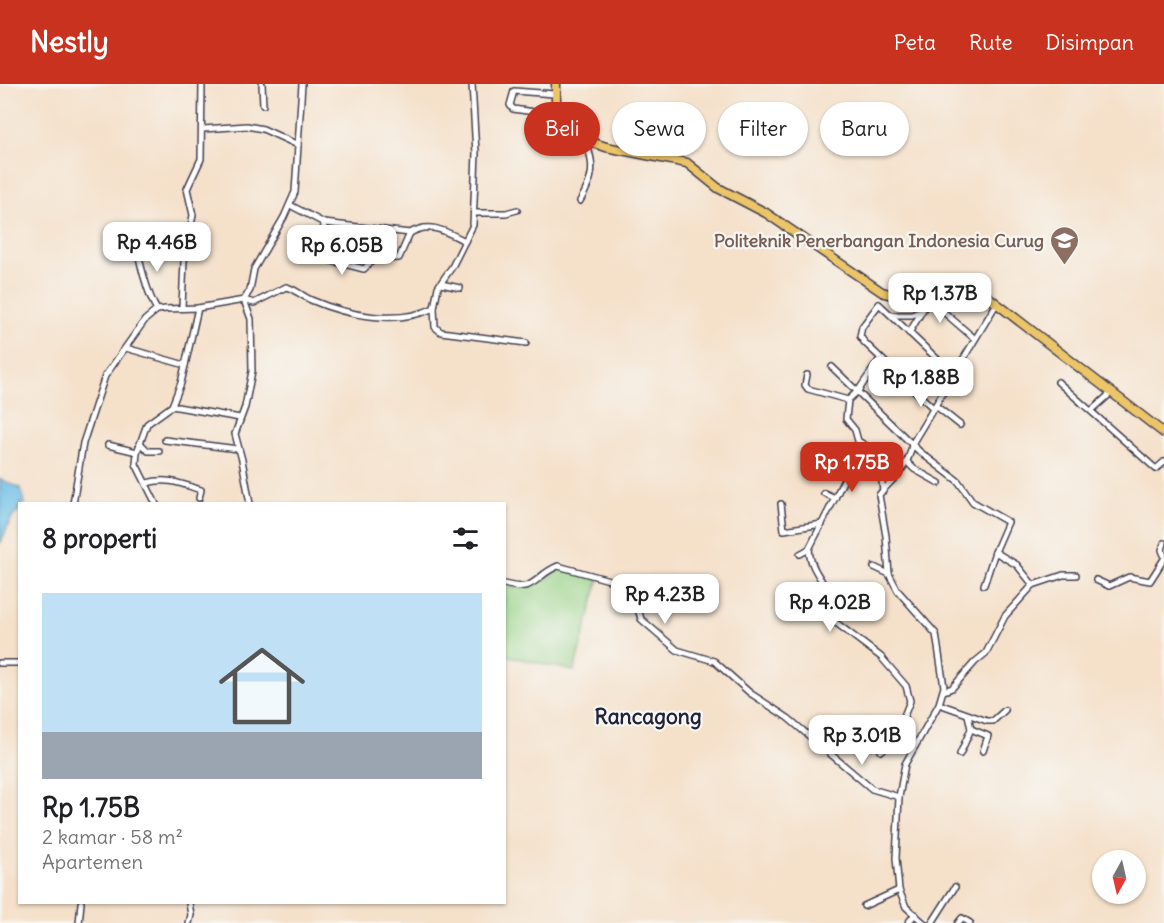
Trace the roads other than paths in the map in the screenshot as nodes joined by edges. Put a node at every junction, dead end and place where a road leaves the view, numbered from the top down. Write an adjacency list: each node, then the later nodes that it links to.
1 (202, 84): 10 (street)
2 (262, 84): 8 (street)
3 (302, 84): 12 (street)
4 (472, 84): 17 (street)
5 (556, 84): 6 (main road)
6 (554, 94): 7 (main road); 9 (street)
7 (555, 102)
8 (262, 105)
9 (524, 110)
10 (203, 129): 12 (street); 28 (street)
11 (600, 144): 27 (main road)
12 (298, 145): 15 (street)
13 (591, 156): 14 (street)
14 (580, 201)
15 (290, 205): 18 (street); 26 (street)
16 (517, 210): 17 (street)
17 (475, 213): 21 (street)
18 (324, 223): 19 (street); 19 (street)
19 (410, 233): 21 (street)
20 (138, 240): 23 (street)
21 (465, 241): 24 (street)
22 (116, 249): 23 (street)
23 (139, 254): 31 (street)
24 (441, 284): 25 (street); 30 (street)
25 (460, 288)
26 (244, 300): 29 (street); 30 (street); 50 (street)
27 (997, 303): 35 (street); 45 (main road)
28 (182, 308): 29 (street); 31 (street)
29 (198, 308): 39 (street)
30 (434, 309): 36 (street)
31 (157, 310): 37 (street)
32 (922, 311): 33 (street); 34 (street); 35 (street)
33 (891, 315): 34 (street); 38 (street)
34 (909, 333): 41 (street)
35 (975, 339): 41 (street)
36 (526, 343)
37 (126, 348): 39 (street); 69 (street)
38 (880, 359): 44 (street); 48 (street)
39 (185, 365): 47 (street)
40 (832, 367): 44 (street)
41 (953, 374): 48 (street)
42 (807, 375): 46 (street)
43 (1058, 382): 49 (street)
44 (858, 391): 46 (street); 55 (street)
45 (1111, 393): 49 (street); 52 (main road)
46 (848, 400): 57 (street)
47 (172, 406): 50 (street); 54 (street)
48 (935, 407): 51 (street); 55 (street)
49 (1092, 411): 62 (street)
50 (240, 418): 58 (street)
51 (960, 425)
52 (1164, 433)
53 (165, 440): 58 (street)
54 (140, 443): 59 (street); 60 (street)
55 (912, 444): 61 (street); 76 (street)
56 (108, 445): 60 (street)
57 (865, 446): 65 (street); 68 (street)
58 (238, 449): 71 (street)
59 (159, 451)
60 (137, 452): 63 (street)
61 (907, 462): 64 (street); 65 (street)
62 (1164, 462)
63 (147, 483): 67 (street); 70 (street)
64 (939, 483)
65 (883, 491): 80 (street)
66 (824, 492): 68 (street)
67 (200, 498)
68 (835, 498): 73 (street)
69 (74, 502)
70 (155, 502)
71 (250, 502)
72 (781, 504): 73 (street)
73 (822, 524): 75 (street)
74 (1164, 543): 78 (street)
75 (809, 549): 77 (street); 93 (street)
76 (995, 552): 84 (street); 85 (street)
77 (800, 554)
78 (1163, 555): 82 (street)
79 (874, 567): 80 (street)
80 (889, 574): 88 (street)
81 (1076, 575): 85 (street)
82 (1096, 580)
83 (506, 585): 98 (street)
84 (984, 585)
85 (1033, 585): 88 (street)
86 (0, 663): 87 (street)
87 (18, 663)
88 (944, 691): 89 (street)
89 (939, 704): 91 (street); 94 (street)
90 (1005, 710): 91 (street)
91 (968, 715): 92 (street)
92 (971, 729): 96 (street); 97 (street)
93 (901, 737): 94 (street); 95 (street)
94 (915, 746): 98 (street)
95 (881, 751)
96 (983, 751)
97 (960, 754)
98 (899, 797): 100 (street)
99 (955, 887): 109 (street)
100 (899, 890): 103 (street); 104 (street)
101 (81, 904): 105 (street)
102 (189, 904): 106 (street)
103 (864, 906)
104 (915, 914): 107 (street); 108 (street)
105 (79, 923)
106 (189, 923)
107 (908, 923)
108 (924, 923)
109 (932, 923)
110 (958, 923): 111 (street)
111 (970, 923)

